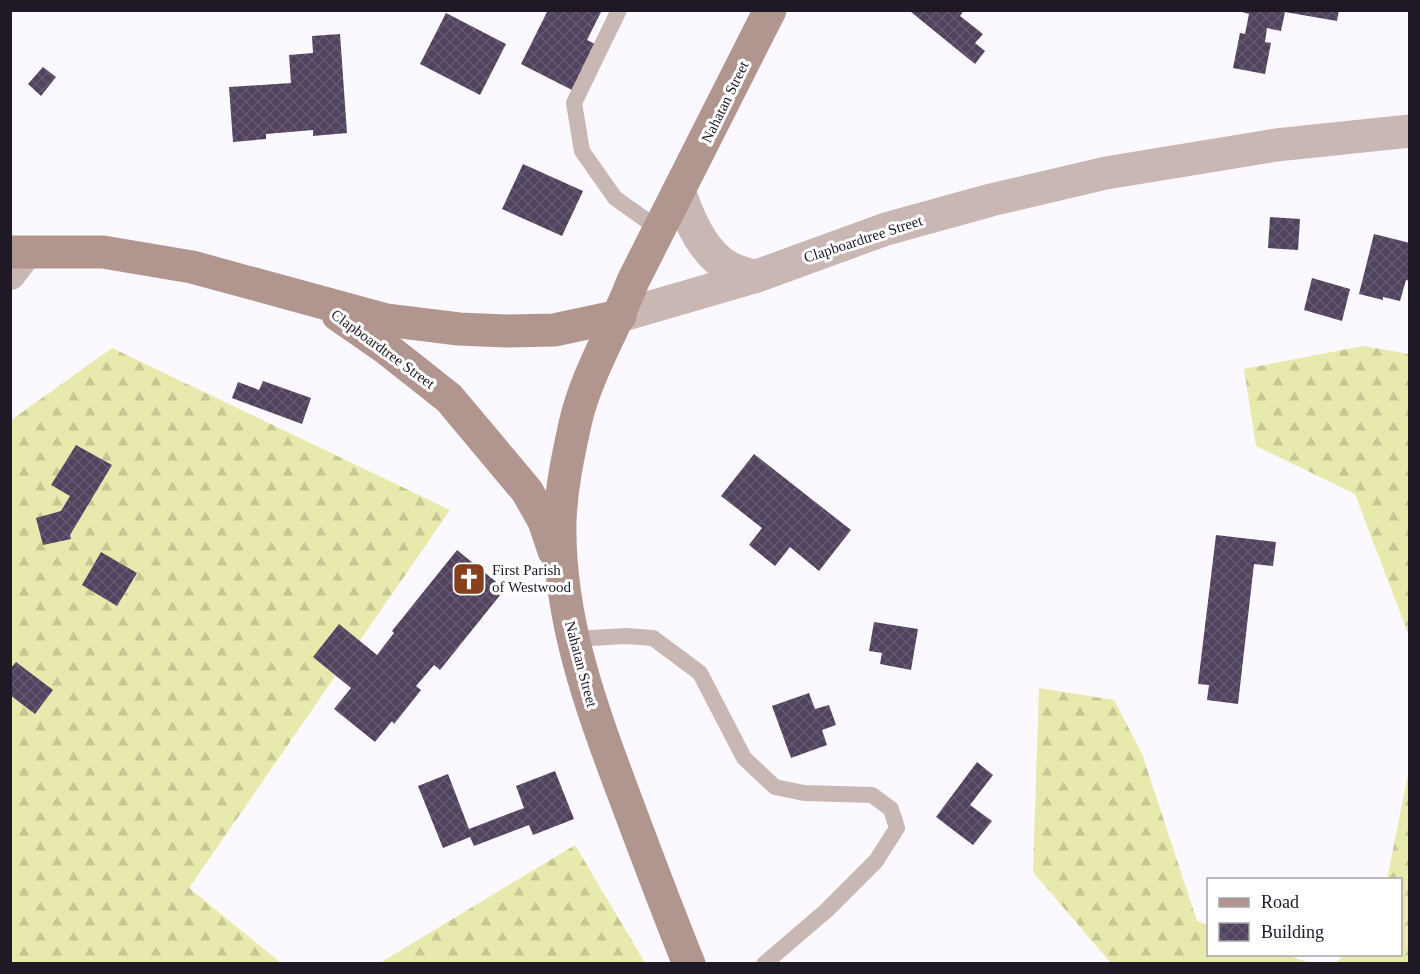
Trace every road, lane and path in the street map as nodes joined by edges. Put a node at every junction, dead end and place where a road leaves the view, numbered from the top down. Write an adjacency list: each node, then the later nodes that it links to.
1 (619, 10): 5 (lane)
2 (770, 10): 4 (main road, Nahatan Street)
3 (1410, 131): 7 (street, Clapboardtree Street)
4 (680, 193): 5 (main road, Nahatan Street); 7 (street)
5 (660, 230): 9 (main road, Nahatan Street)
6 (16, 260): 8 (main road, Clapboardtree Street)
7 (754, 277): 9 (street, Clapboardtree Street)
8 (320, 304): 9 (main road, Clapboardtree Street); 10 (main road, Clapboardtree Street)
9 (620, 316): 10 (main road, Nahatan Street)
10 (562, 573): 11 (main road, Nahatan Street)
11 (573, 639): 12 (main road, Nahatan Street); 13 (lane)
12 (689, 963)
13 (764, 963)

